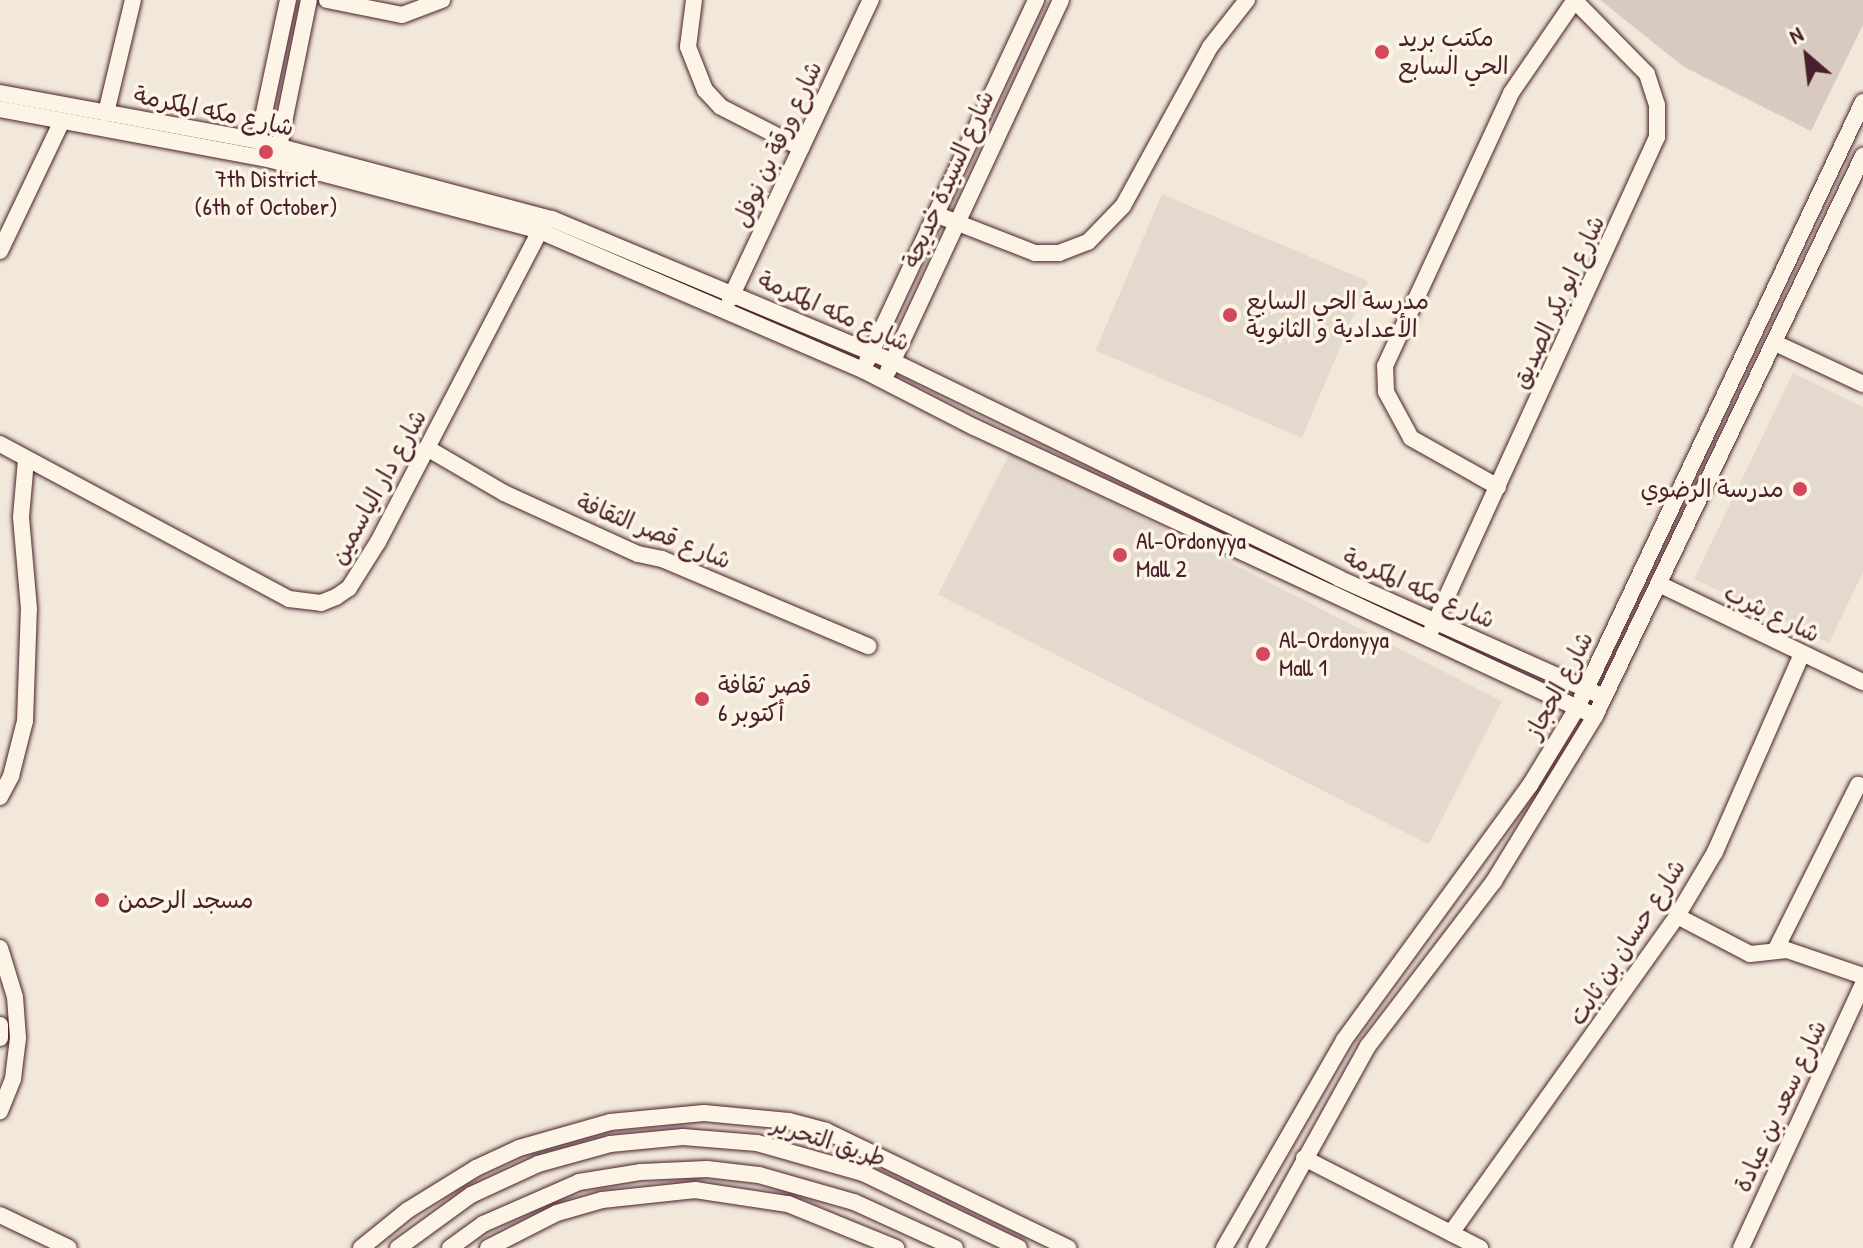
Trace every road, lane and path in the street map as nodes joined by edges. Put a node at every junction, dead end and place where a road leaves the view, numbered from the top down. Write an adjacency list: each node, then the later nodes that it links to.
1 (133, 0): 15 (street)
2 (288, 0): 17 (street)
3 (309, 0): 18 (street)
4 (327, 0): 5 (street)
5 (442, 0)
6 (694, 0): 19 (street)
7 (871, 0): 19 (street, شارع ورقة بن نوفل)
8 (1036, 0): 21 (street, شارع السيدة خديجة)
9 (1061, 0): 22 (street, شارع السيدة خديجة)
10 (1247, 0): 22 (street)
11 (1575, 0): 35 (street, شارع ابو بكر الصديق); 35 (street)
12 (0, 93): 15 (street, شارع مكه المكرمة)
13 (1863, 102): 42 (street, شارع الحجاز)
14 (0, 109): 16 (street, شارع مكه المكرمة)
15 (106, 113): 17 (street, شارع مكه المكرمة)
16 (62, 121): 23 (street, شارع مكه المكرمة); 24 (street)
17 (258, 141): 18 (street, شارع مكه المكرمة)
18 (279, 147): 25 (street, شارع مكه المكرمة)
19 (801, 148): 25 (street, شارع ورقة بن نوفل)
20 (1863, 156): 26 (street, شارع الحجاز)
21 (935, 214): 22 (street); 27 (street, شارع السيدة خديجة)
22 (955, 222): 28 (street, شارع السيدة خديجة)
23 (540, 231): 25 (street, شارع مكه المكرمة); 33 (street, شارع دار الياسمين)
24 (0, 251)
25 (730, 300): 27 (street, شارع مكه المكرمة); 29 (street, شارع مكه المكرمة)
26 (1775, 343): 31 (street); 36 (street, شارع الحجاز)
27 (871, 353): 28 (street, شارع مكه المكرمة); 29 (street, شارع السيدة خديجة)
28 (892, 361): 30 (street, شارع السيدة خديجة); 37 (street, شارع مكه المكرمة)
29 (863, 370): 30 (street, شارع مكه المكرمة)
30 (884, 379): 38 (street, شارع مكه المكرمة)
31 (1863, 384)
32 (0, 444): 34 (street, شارع دار الياسمين)
33 (427, 448): 34 (street, شارع دار الياسمين); 39 (street, شارع قصر الثقافة)
34 (26, 460): 47 (street)
35 (1498, 487): 37 (street, شارع ابو بكر الصديق)
36 (1661, 585): 40 (street, شارع يثرب); 43 (street, شارع الحجاز)
37 (1435, 622): 38 (street, شارع ابو بكر الصديق); 42 (street, شارع مكه المكرمة)
38 (1428, 640): 44 (street, شارع مكه المكرمة)
39 (868, 646)
40 (1802, 654): 41 (street, شارع يثرب); 48 (street, شارع حسان بن ثابت)
41 (1863, 682)
42 (1587, 689): 43 (street, شارع مكه المكرمة); 44 (street, شارع الحجاز)
43 (1604, 697): 45 (street, شارع الحجاز)
44 (1577, 708): 45 (street, شارع مكه المكرمة); 71 (street, شارع الحجاز)
45 (1595, 716): 56 (street, شارع الحجاز)
46 (1858, 785): 50 (street)
47 (0, 797)
48 (1677, 916): 50 (street); 60 (street, شارع حسان بن ثابت)
49 (0, 948): 55 (street)
50 (1775, 951): 51 (street)
51 (1863, 976)
52 (1863, 984): 74 (street, شارع سعد بن عبادة)
53 (0, 1025): 54 (street)
54 (0, 1038)
55 (0, 1112)
56 (1304, 1158): 60 (street); 72 (street, شارع الحجاز)
57 (408, 1210): 59 (street); 64 (street); 70 (street)
58 (0, 1215): 63 (street)
59 (431, 1224): 61 (street, طريق التحرير); 65 (street, طريق التحرير)
60 (1451, 1233): 73 (street)
61 (989, 1241): 62 (street, طريق التحرير)
62 (1012, 1246)
63 (69, 1248)
64 (361, 1248)
65 (398, 1248)
66 (450, 1248): 69 (street, طريق التحرير)
67 (488, 1248): 68 (street)
68 (896, 1248)
69 (955, 1248)
70 (1068, 1248)
71 (1224, 1248)
72 (1256, 1248)
73 (1480, 1248)
74 (1741, 1248)

